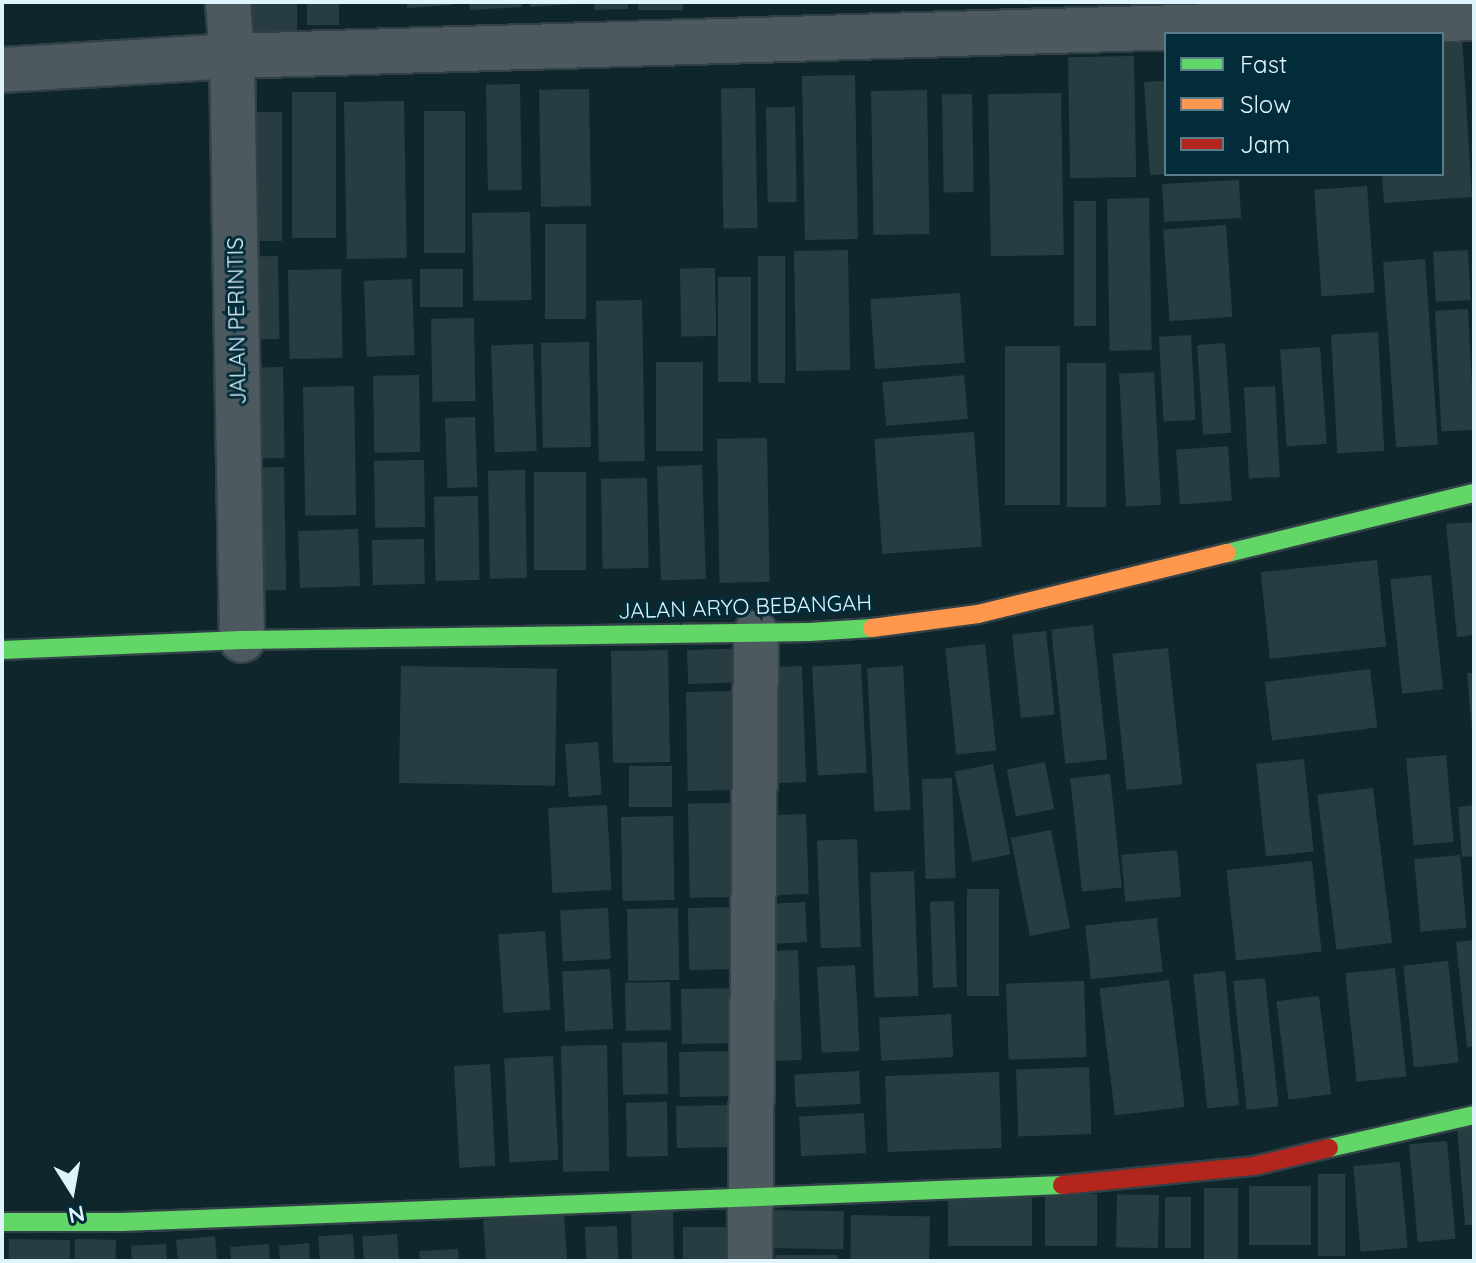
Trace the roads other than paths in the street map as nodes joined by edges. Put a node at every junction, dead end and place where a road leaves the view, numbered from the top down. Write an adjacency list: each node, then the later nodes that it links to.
1 (228, 2): 3 (street, JALAN PERINTIS)
2 (1474, 18): 3 (street)
3 (232, 56): 4 (street); 7 (street, JALAN PERINTIS)
4 (2, 70)
5 (1474, 493): 6 (street, JALAN ARYO BEBANGAH)
6 (756, 633): 7 (street, JALAN ARYO BEBANGAH); 10 (street)
7 (242, 640): 8 (street, JALAN ARYO BEBANGAH)
8 (2, 650)
9 (1474, 1115): 10 (street)
10 (750, 1195): 11 (street); 12 (street)
11 (2, 1222)
12 (750, 1261)

